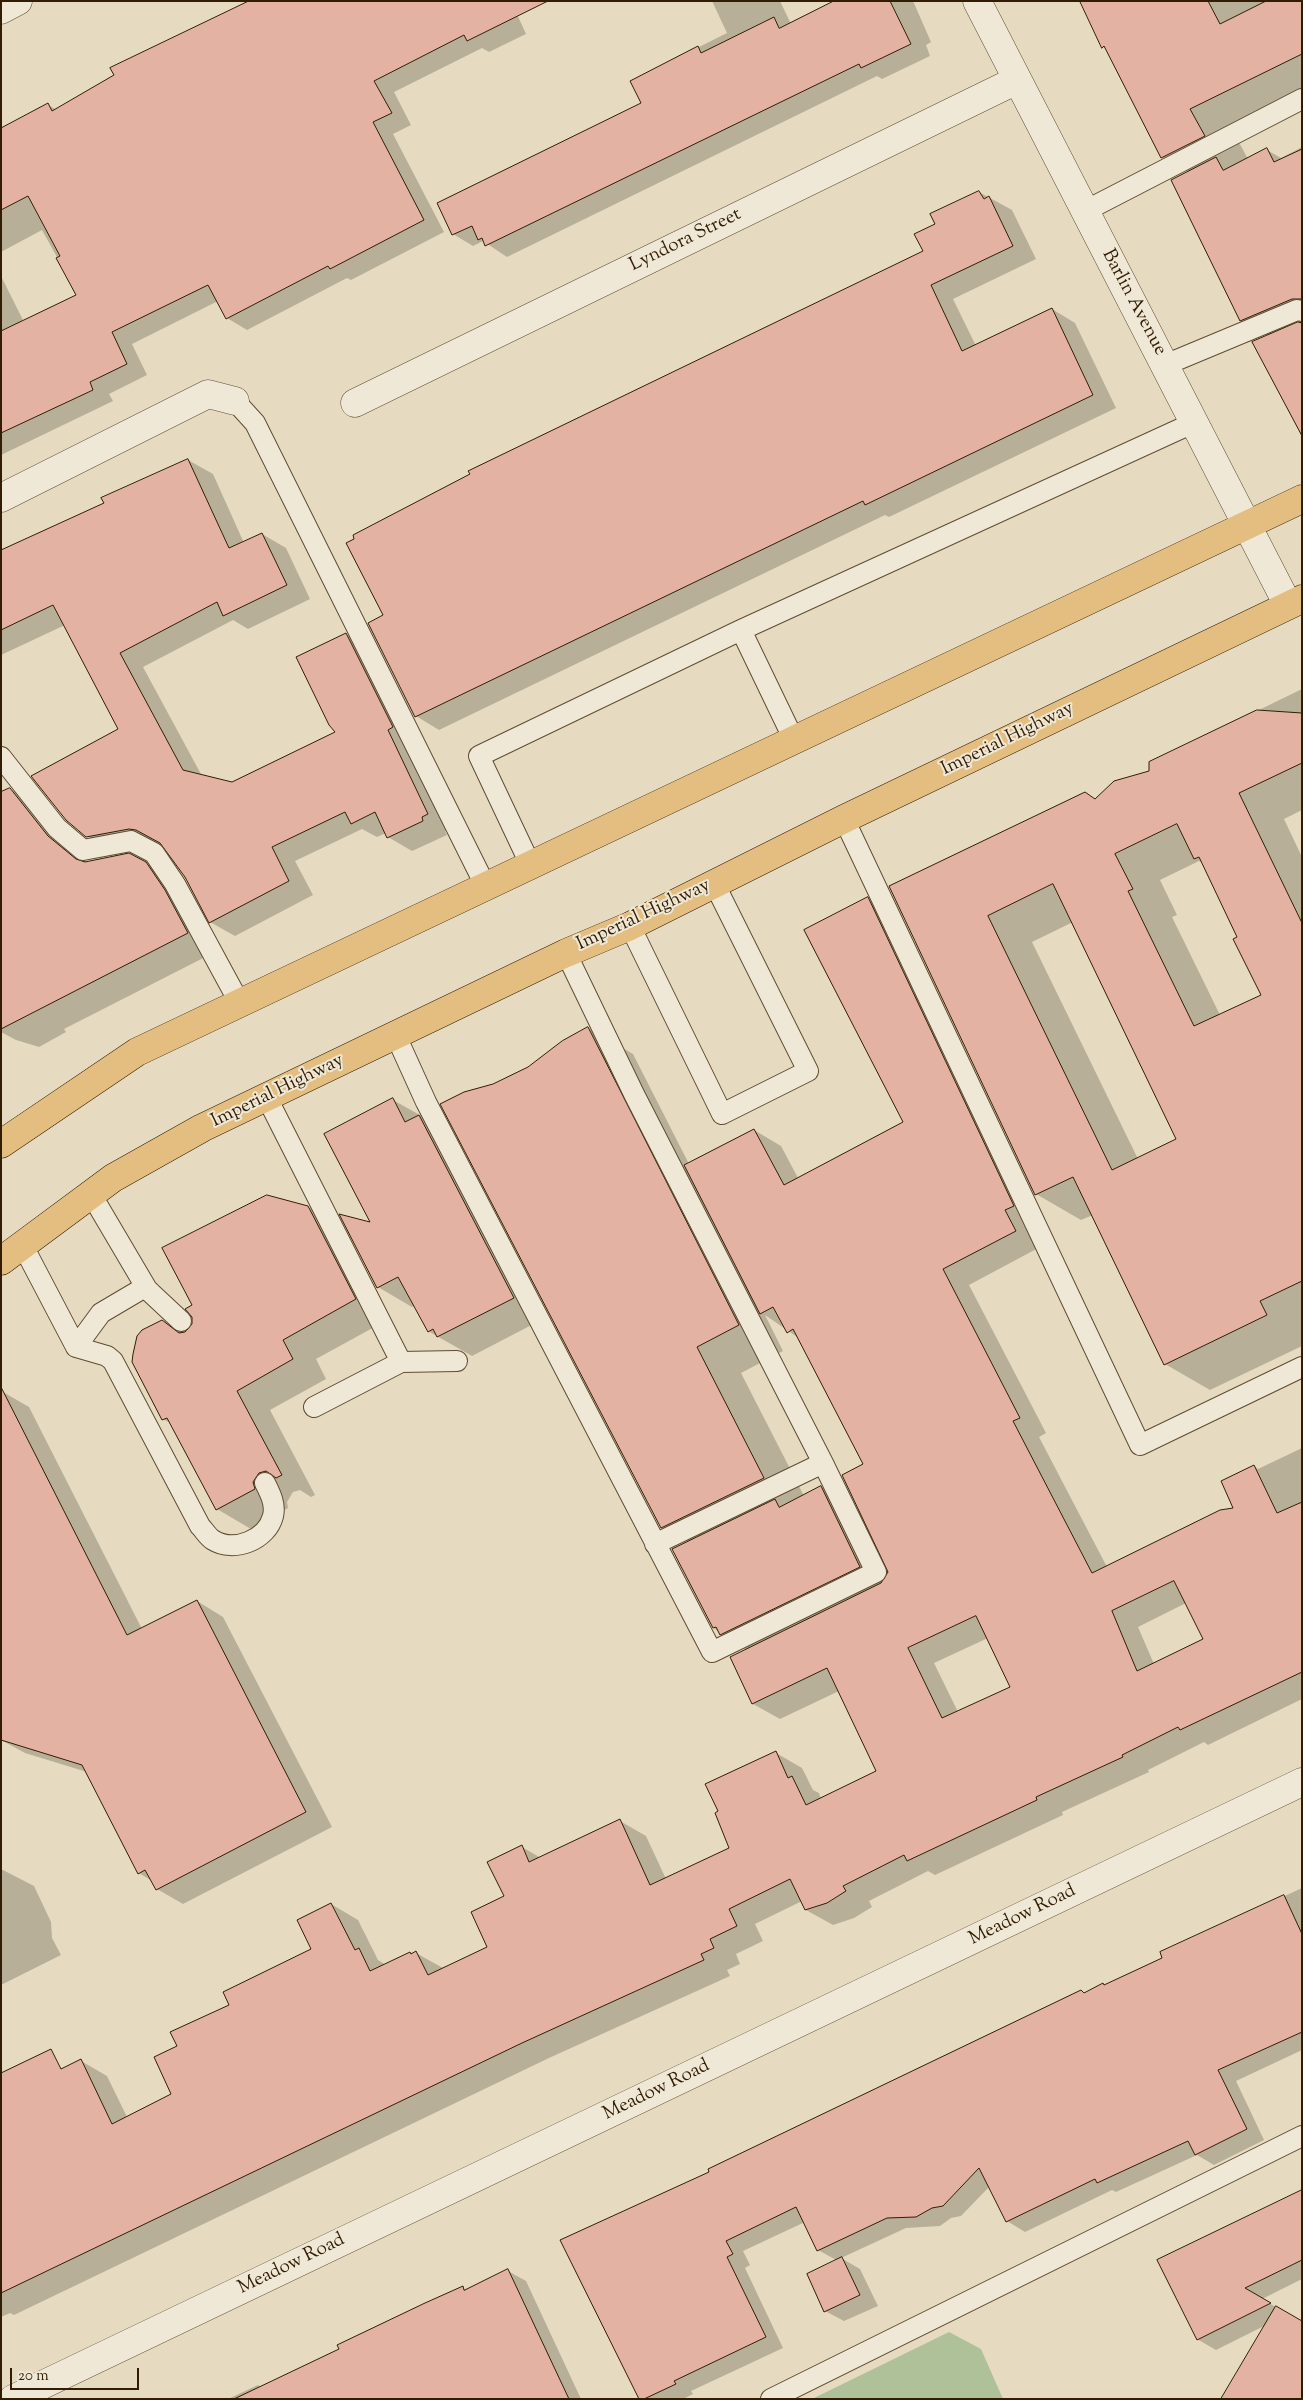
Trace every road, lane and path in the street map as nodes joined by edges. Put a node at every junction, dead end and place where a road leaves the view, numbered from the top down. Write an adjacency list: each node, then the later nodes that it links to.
1 (18, 1): 3 (street)
2 (978, 2): 4 (street, Barlin Avenue)
3 (1, 10)
4 (1017, 80): 6 (street, Barlin Avenue); 10 (street, Lyndora Street)
5 (1302, 99): 6 (lane)
6 (1085, 211): 8 (street, Barlin Avenue)
7 (1302, 311): 8 (lane)
8 (1165, 364): 11 (street, Barlin Avenue)
9 (235, 401): 12 (street); 22 (lane)
10 (355, 403)
11 (1193, 423): 14 (street, Barlin Avenue); 16 (lane)
12 (1, 498)
13 (1302, 499): 14 (main road)
14 (1248, 525): 15 (street, Barlin Avenue); 17 (main road)
15 (1295, 602): 19 (main road, Imperial Highway)
16 (741, 630): 17 (lane); 20 (lane)
17 (793, 738): 20 (main road)
18 (1, 757): 25 (lane)
19 (844, 819): 21 (main road, Imperial Highway); 37 (lane)
20 (530, 864): 22 (main road)
21 (714, 883): 23 (main road, Imperial Highway); 23 (lane)
22 (486, 885): 25 (main road)
23 (630, 926): 24 (main road, Imperial Highway)
24 (566, 953): 26 (main road, Imperial Highway); 39 (lane)
25 (239, 1002): 28 (main road)
26 (396, 1036): 27 (main road, Imperial Highway); 41 (lane)
27 (266, 1096): 29 (main road, Imperial Highway); 36 (lane)
28 (1, 1144)
29 (91, 1194): 30 (main road, Imperial Highway); 32 (lane)
30 (22, 1244): 31 (main road, Imperial Highway); 34 (lane)
31 (1, 1261)
32 (147, 1289): 33 (lane); 34 (lane)
33 (181, 1322)
34 (76, 1348): 40 (lane)
35 (457, 1361): 36 (lane)
36 (402, 1362): 38 (lane)
37 (1302, 1367)
38 (314, 1407)
39 (823, 1463): 41 (lane); 41 (lane)
40 (265, 1483)
41 (655, 1544)
42 (1302, 1782): 44 (street, Meadow Road)
43 (1302, 2136): 45 (lane)
44 (14, 2398)
45 (772, 2399)

